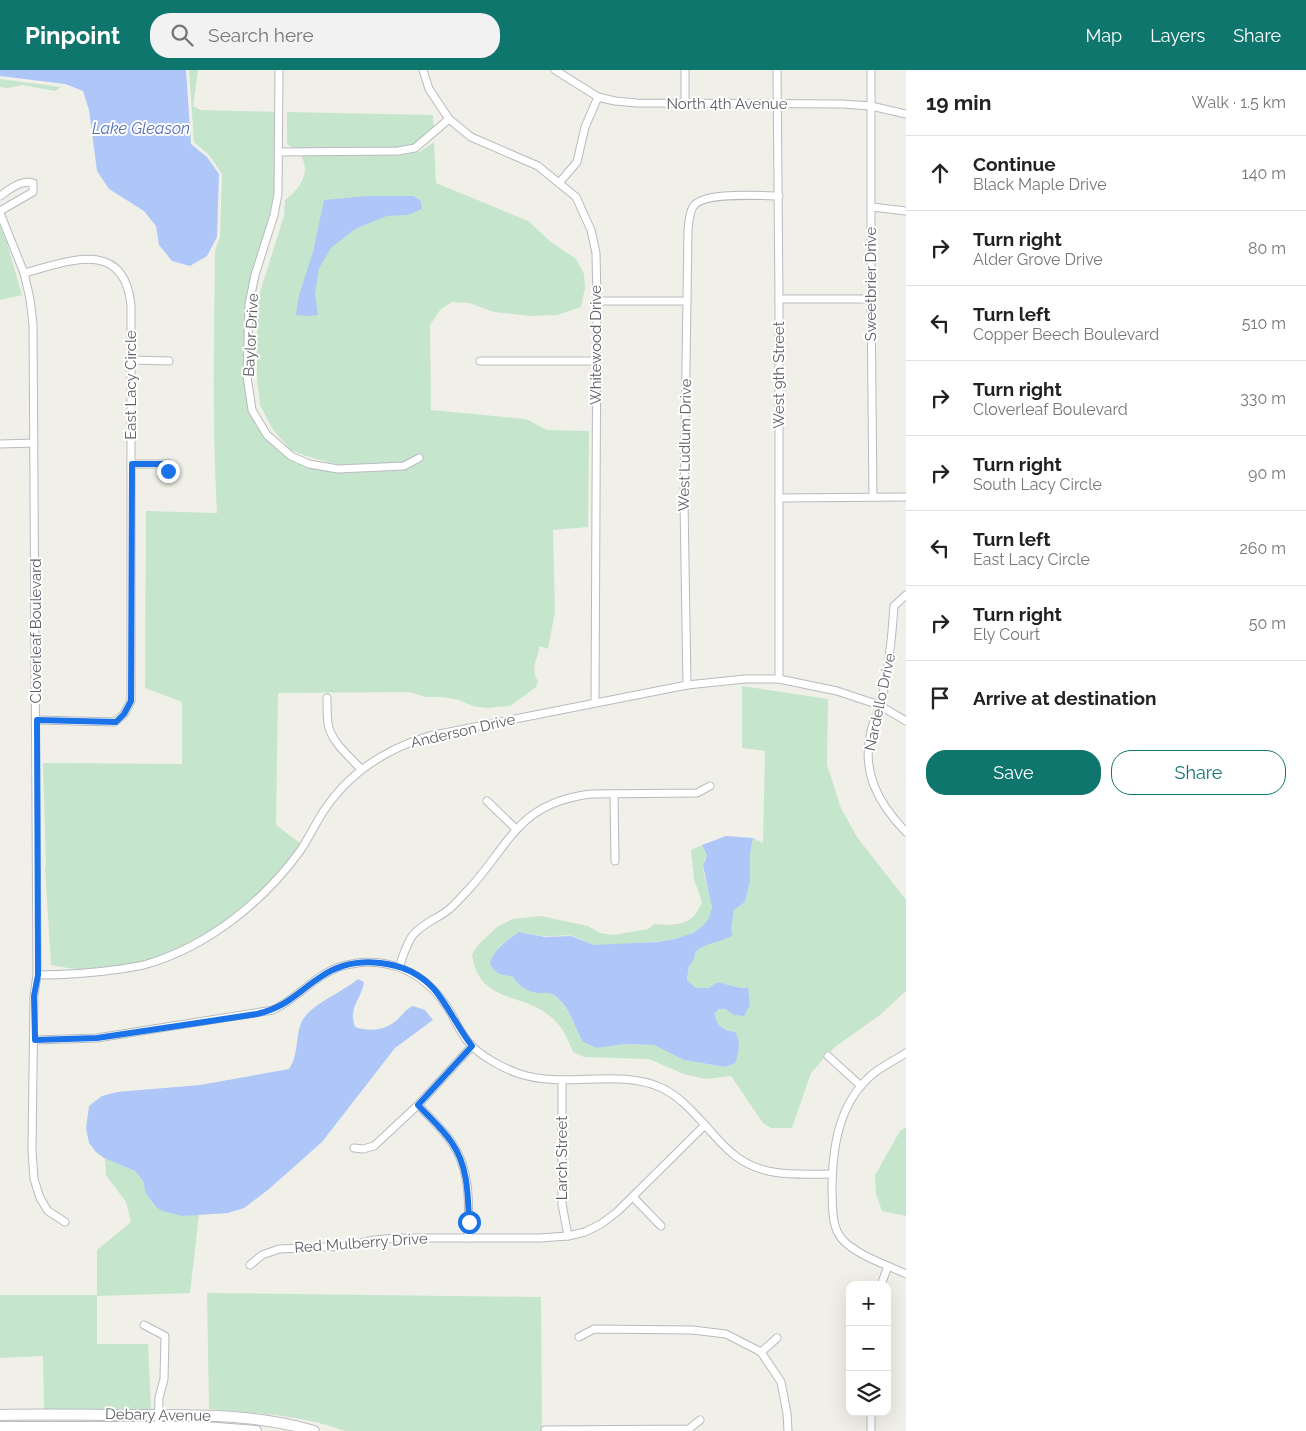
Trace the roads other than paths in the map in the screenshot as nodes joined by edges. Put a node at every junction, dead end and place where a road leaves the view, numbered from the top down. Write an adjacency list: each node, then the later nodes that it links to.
1 (279, 70): 13 (street, Baylor Drive)
2 (423, 70): 12 (street, Whitewood Drive)
3 (556, 70): 7 (street, North 4th Avenue)
4 (684, 70): 8 (street)
5 (777, 70): 9 (street, West 9th Street)
6 (872, 70): 10 (street, Sweetbrier Drive)
7 (598, 97): 8 (street, North 4th Avenue); 14 (street)
8 (685, 104): 9 (street, North 4th Avenue)
9 (777, 104): 10 (street, North 4th Avenue); 16 (street, West 9th Street)
10 (871, 106): 11 (street, North 4th Avenue); 17 (street, Sweetbrier Drive)
11 (906, 114)
12 (449, 119): 13 (street); 14 (street, Whitewood Drive)
13 (279, 152): 31 (street, Baylor Drive)
14 (560, 183): 23 (street, Whitewood Drive)
15 (0, 196): 19 (street)
16 (779, 196): 21 (street, West 9th Street); 24 (street, West Ludlum Drive)
17 (872, 207): 18 (street); 22 (street, Sweetbrier Drive)
18 (906, 211)
19 (0, 212): 20 (street, Cloverleaf Boulevard)
20 (24, 273): 25 (street, East Lacy Circle); 29 (street, Cloverleaf Boulevard)
21 (779, 299): 22 (street); 36 (street, West 9th Street)
22 (871, 299): 34 (street, Sweetbrier Drive)
23 (597, 301): 24 (street); 28 (street, Whitewood Drive)
24 (687, 301): 39 (street, West Ludlum Drive)
25 (132, 360): 26 (street); 32 (street, East Lacy Circle)
26 (169, 361)
27 (480, 361): 28 (street)
28 (596, 361): 41 (street, Whitewood Drive)
29 (34, 443): 30 (street); 43 (street, Cloverleaf Boulevard)
30 (0, 444)
31 (419, 458)
32 (132, 464): 33 (street); 43 (street, East Lacy Circle)
33 (168, 471)
34 (873, 497): 35 (street); 36 (street)
35 (906, 497)
36 (780, 498): 38 (street, West 9th Street)
37 (905, 595): 42 (street, Nardello Drive)
38 (779, 679): 39 (street, Anderson Drive); 42 (street, Anderson Drive)
39 (687, 685): 41 (street, Anderson Drive)
40 (327, 698): 45 (street)
41 (595, 703): 45 (street, Anderson Drive)
42 (879, 705): 44 (street, Anderson Drive); 50 (street, Nardello Drive)
43 (37, 720): 53 (street, Cloverleaf Boulevard)
44 (906, 721)
45 (360, 769): 53 (street, Anderson Drive)
46 (710, 786): 47 (street)
47 (614, 795): 49 (street); 51 (street)
48 (487, 801): 49 (street)
49 (516, 829): 52 (street)
50 (906, 832)
51 (615, 861)
52 (399, 967): 54 (street); 55 (street)
53 (38, 975): 54 (street, Cloverleaf Boulevard)
54 (35, 1040): 65 (street, Cloverleaf Boulevard)
55 (472, 1046): 58 (street); 60 (street)
56 (906, 1053): 59 (street)
57 (828, 1056): 59 (street)
58 (562, 1080): 61 (street); 67 (street, Larch Street)
59 (861, 1086): 63 (street)
60 (418, 1105): 62 (street); 68 (street)
61 (705, 1125): 63 (street); 64 (street, Red Mulberry Drive)
62 (354, 1148)
63 (832, 1174): 70 (street)
64 (633, 1197): 66 (street); 67 (street, Red Mulberry Drive)
65 (65, 1222)
66 (661, 1226)
67 (568, 1236): 68 (street, Red Mulberry Drive)
68 (468, 1238): 69 (street, Red Mulberry Drive)
69 (250, 1265)
70 (888, 1266): 71 (street); 72 (street)
71 (906, 1274)
72 (882, 1281)
73 (144, 1325): 78 (street)
74 (579, 1337): 76 (street)
75 (777, 1338): 76 (street)
76 (761, 1352): 87 (street)
77 (0, 1415): 78 (main road, Debary Avenue)
78 (159, 1415): 82 (street); 86 (main road, Debary Avenue)
79 (871, 1416): 88 (street)
80 (700, 1420): 84 (street)
81 (0, 1427): 82 (main road, Debary Avenue)
82 (159, 1429): 85 (main road, Debary Avenue)
83 (545, 1430): 84 (street)
84 (581, 1430)
85 (256, 1431)
86 (314, 1431)
87 (788, 1431)
88 (871, 1431)

